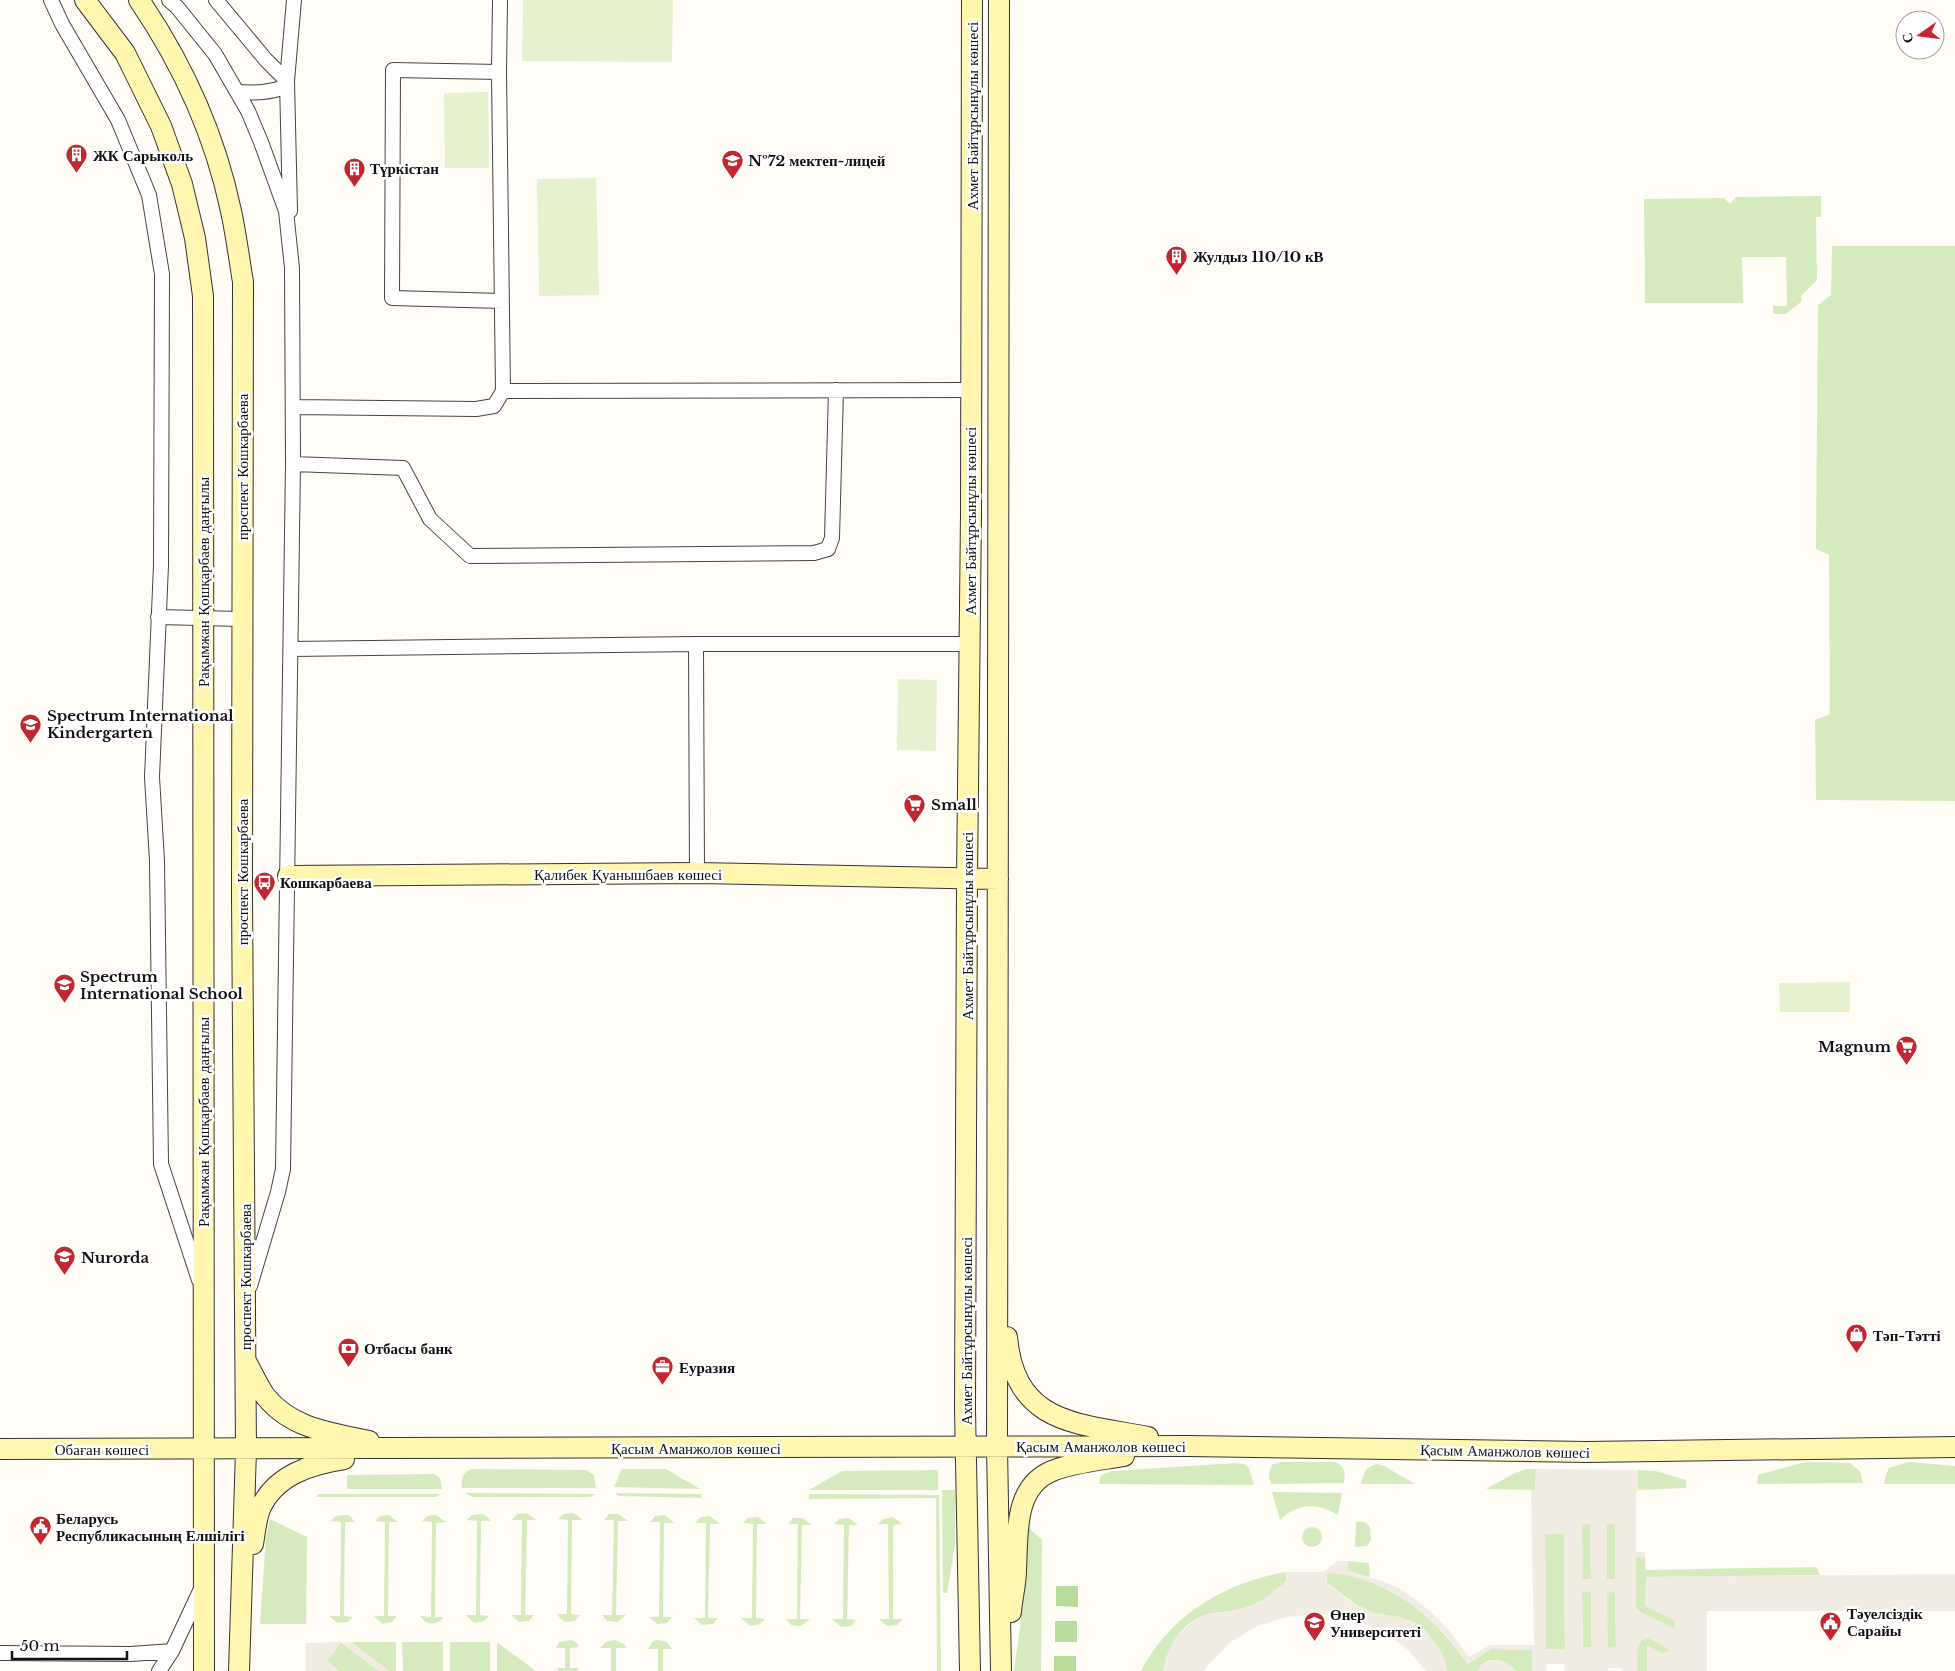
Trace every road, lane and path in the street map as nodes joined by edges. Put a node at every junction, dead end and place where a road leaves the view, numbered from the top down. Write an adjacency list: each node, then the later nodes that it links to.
1 (51, 0): 20 (street)
2 (85, 0): 21 (street, Рақымжан Қошқарбаев даңғылы)
3 (139, 0): 22 (street, проспект Кошкарбаева)
4 (169, 0): 12 (street)
5 (216, 0): 11 (street)
6 (294, 0): 11 (street)
7 (500, 0): 10 (street)
8 (972, 0): 16 (street, Ахмет Байтұрсынұлы көшесі)
9 (999, 0): 29 (street, Ахмет Байтұрсынұлы көшесі)
10 (499, 72): 14 (street); 14 (street)
11 (287, 84): 12 (street); 13 (street)
12 (237, 92): 13 (street)
13 (291, 260): 18 (street)
14 (502, 301): 17 (street)
15 (836, 390): 16 (street); 17 (street); 19 (street)
16 (971, 390): 24 (street, Ахмет Байтұрсынұлы көшесі)
17 (503, 391): 18 (street)
18 (293, 407): 19 (street)
19 (293, 464): 25 (street)
20 (158, 617): 21 (street); 31 (street)
21 (202, 618): 22 (street); 31 (street, Рақымжан Қошқарбаев даңғылы)
22 (241, 619): 32 (street, проспект Кошкарбаева)
23 (696, 644): 24 (street); 25 (street); 26 (street)
24 (969, 644): 28 (street, Ахмет Байтұрсынұлы көшесі)
25 (291, 649): 27 (street)
26 (697, 873): 27 (street, Қалибек Қуанышбаев көшесі); 28 (street, Қалибек Қуанышбаев көшесі)
27 (288, 876): 32 (street)
28 (967, 879): 29 (street, Қалибек Қуанышбаев көшесі); 36 (street, Ахмет Байтұрсынұлы көшесі)
29 (998, 880): 30 (street, Ахмет Байтұрсынұлы көшесі)
30 (998, 1225): 34 (street, Ахмет Байтұрсынұлы көшесі); 35 (street)
31 (204, 1292): 40 (street, Рақымжан Қошқарбаев даңғылы)
32 (246, 1299): 33 (street, проспект Кошкарбаева)
33 (246, 1362): 39 (street); 41 (street, проспект Кошкарбаева)
34 (998, 1446): 35 (street, Қасым Аманжолов көшесі); 36 (street, Қасым Аманжолов көшесі); 50 (street, Ахмет Байтұрсынұлы көшесі)
35 (1189, 1446): 37 (street, Қасым Аманжолов көшесі); 50 (street)
36 (966, 1447): 39 (street, Қасым Аманжолов көшесі); 49 (street, Ахмет Байтұрсынұлы көшесі)
37 (1955, 1447)
38 (0, 1449): 40 (street, Обаған көшесі)
39 (410, 1449): 41 (street, Қасым Аманжолов көшесі); 43 (street)
40 (204, 1450): 41 (street, Обаған көшесі); 42 (street, Рақымжан Қошқарбаев даңғылы)
41 (246, 1450): 43 (street, проспект Кошкарбаева)
42 (204, 1584): 44 (street); 47 (street, Рақымжан Қошқарбаев даңғылы)
43 (241, 1625): 48 (street, проспект Кошкарбаева)
44 (172, 1651): 45 (street); 46 (street)
45 (0, 1653)
46 (160, 1671)
47 (204, 1671)
48 (239, 1671)
49 (970, 1671)
50 (1002, 1671)

